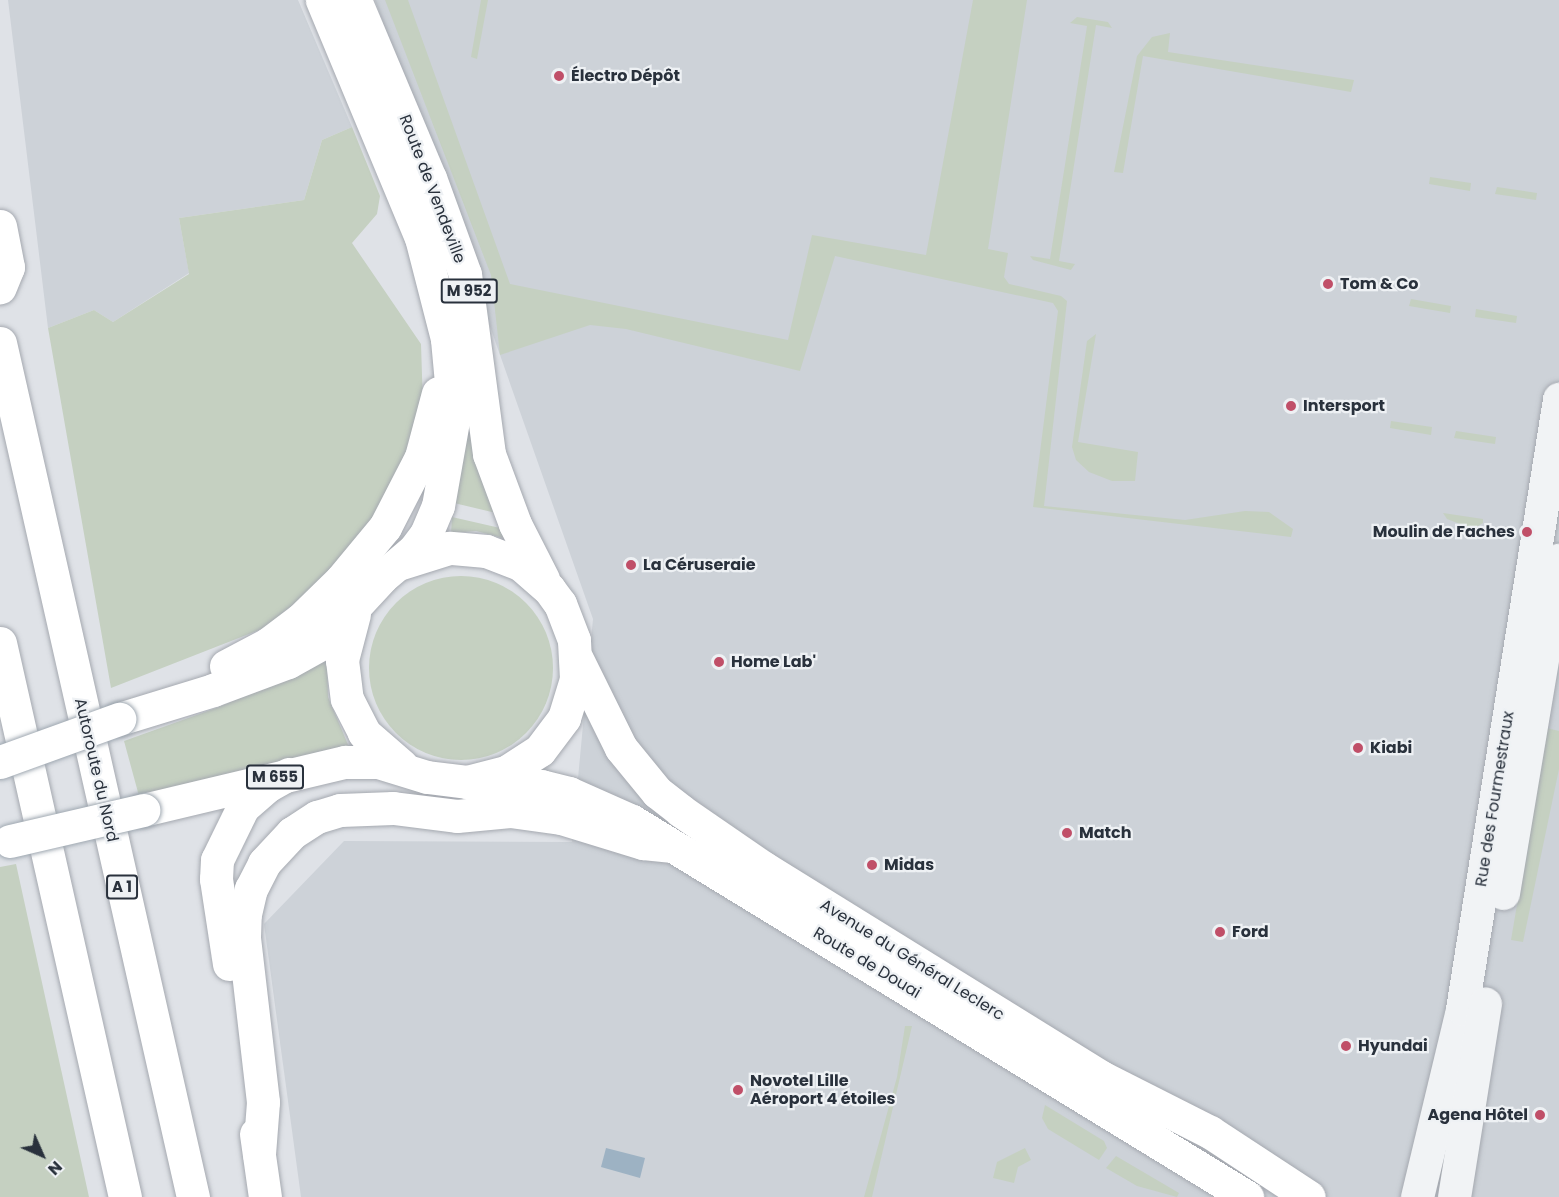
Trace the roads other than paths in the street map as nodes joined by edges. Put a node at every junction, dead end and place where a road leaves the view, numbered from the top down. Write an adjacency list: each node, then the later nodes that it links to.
1 (322, 0): 4 (main road, Route de Vendeville / M 952)
2 (355, 0): 10 (main road, Route de Vendeville / M 952)
3 (0, 226): 5 (main road)
4 (434, 280): 9 (main road, M 952); 14 (main road)
5 (0, 286)
6 (0, 343): 23 (main road, Autoroute du Nord / A 1)
7 (1559, 399): 27 (street, Rue des Fourmestraux)
8 (1559, 560): 28 (street, Rue des Fourmestraux)
9 (397, 566): 10 (main road); 11 (main road)
10 (549, 589): 13 (main road, Route de Vendeville)
11 (359, 605): 14 (main road); 16 (main road)
12 (0, 643): 22 (main road)
13 (577, 659): 18 (main road); 26 (main road, Avenue du Général Leclerc)
14 (119, 719): 15 (main road, bridge)
15 (0, 762)
16 (408, 770): 17 (main road, M 655); 18 (main road, Route de Douai)
17 (289, 774): 19 (main road, M 655, bridge); 21 (main road)
18 (467, 782): 20 (main road, Route de Douai)
19 (5, 842)
20 (673, 846): 21 (main road); 25 (main road, Route de Douai)
21 (259, 1154): 24 (main road)
22 (125, 1197)
23 (193, 1197)
24 (265, 1197)
25 (1247, 1197)
26 (1309, 1197)
27 (1417, 1197)
28 (1454, 1197)

